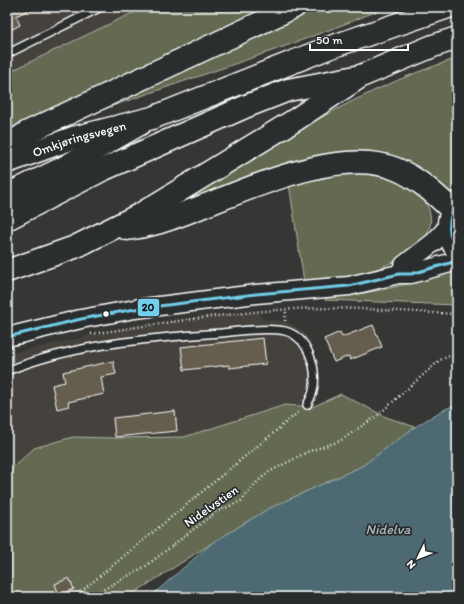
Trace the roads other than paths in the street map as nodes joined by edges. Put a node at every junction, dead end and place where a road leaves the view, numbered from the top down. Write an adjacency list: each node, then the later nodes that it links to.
1 (101, 7): 5 (lane)
2 (294, 7): 8 (main road)
3 (448, 7): 7 (main road)
4 (457, 38): 6 (main road)
5 (7, 54)
6 (361, 76): 12 (main road); 13 (main road)
7 (152, 118): 9 (main road, Omkjøringsvegen); 10 (main road)
8 (7, 146)
9 (7, 162)
10 (7, 195)
11 (452, 213): 13 (main road); 14 (main road); 17 (street)
12 (7, 219)
13 (100, 236): 16 (main road)
14 (457, 250)
15 (457, 261): 17 (street)
16 (7, 271)
17 (400, 274): 18 (street)
18 (7, 337)
19 (7, 371): 20 (lane)
20 (307, 405)

